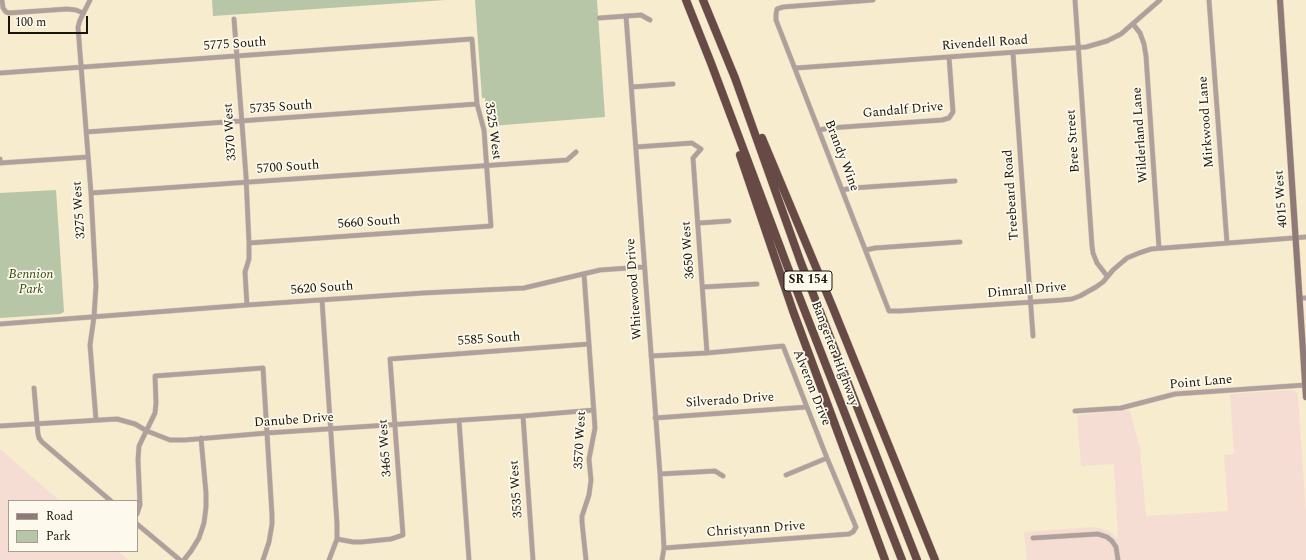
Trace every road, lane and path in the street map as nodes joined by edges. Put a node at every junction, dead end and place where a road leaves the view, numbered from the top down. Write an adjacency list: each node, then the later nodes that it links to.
1 (2, 0): 10 (street)
2 (90, 0): 10 (street, 3275 West)
3 (686, 0): 22 (highway, Bangerter Highway / SR 154)
4 (703, 0): 20 (highway, Bangerter Highway / SR 154)
5 (872, 0): 24 (street, Brandy Wine)
6 (1075, 0): 17 (street, Bree Street)
7 (1160, 0): 15 (street, Rivendell Road)
8 (1209, 0): 49 (street, Mirkwood Lane)
9 (1280, 0): 46 (street, 4015 West)
10 (83, 13): 23 (street, 3275 West)
11 (626, 16): 12 (street); 14 (street); 27 (street, Whitewood Drive)
12 (599, 18)
13 (234, 19): 19 (street, 3370 West)
14 (650, 20)
15 (1134, 24): 17 (street, Rivendell Road); 50 (street, Wilderland Lane)
16 (472, 39): 19 (street, 5775 South); 28 (street, 3525 West)
17 (1078, 48): 18 (street, Rivendell Road); 54 (street, Bree Street)
18 (1013, 53): 21 (street, Rivendell Road); 60 (street, Treebeard Road)
19 (237, 56): 23 (street, 5775 South); 29 (street, 3370 West)
20 (726, 56): 109 (highway, Bangerter Highway / SR 154); 110 (highway)
21 (949, 57): 24 (street, Rivendell Road); 30 (street, Gandalf Drive)
22 (712, 63): 107 (highway); 108 (highway, Bangerter Highway / SR 154)
23 (81, 68): 25 (street, 5775 South); 31 (street, 3275 West)
24 (796, 68): 30 (street, Brandy Wine)
25 (0, 73)
26 (673, 84): 27 (street)
27 (632, 87): 32 (street, Whitewood Drive)
28 (477, 104): 29 (street, 5735 South); 37 (street, 3525 West)
29 (242, 122): 31 (street, 5735 South); 39 (street, 3370 West)
30 (820, 130): 40 (street, Brandy Wine)
31 (86, 132): 34 (street, 3275 West)
32 (636, 147): 43 (street, 3650 West); 52 (street, Whitewood Drive)
33 (576, 152): 37 (street, 5700 South)
34 (88, 157): 36 (street); 41 (street, 3275 West)
35 (0, 159): 36 (street)
36 (0, 163)
37 (487, 165): 39 (street, 5700 South); 44 (street, 3525 West)
38 (955, 181): 40 (street)
39 (246, 182): 41 (street, 5700 South); 48 (street, 3370 West)
40 (842, 190): 51 (street, Brandy Wine)
41 (91, 193): 63 (street, 3275 West)
42 (729, 221): 43 (street)
43 (699, 224): 56 (street, 3650 West)
44 (491, 226): 48 (street, 5660 South)
45 (1306, 237): 46 (street, Dimrall Drive)
46 (1295, 238): 49 (street, Dimrall Drive); 57 (street, 4015 West)
47 (960, 242): 51 (street)
48 (249, 243): 61 (street, 3370 West)
49 (1227, 243): 50 (street, Dimrall Drive)
50 (1160, 248): 54 (street, Dimrall Drive)
51 (866, 250): 62 (street, Brandy Wine)
52 (644, 267): 53 (street, 5620 South); 68 (street, Whitewood Drive)
53 (584, 274): 59 (street, 5620 South); 66 (street, 3570 West)
54 (1107, 276): 60 (street, Dimrall Drive)
55 (757, 284): 56 (street)
56 (702, 287): 67 (street, 3650 West)
57 (1299, 298): 58 (street); 69 (street, 4015 West)
58 (1306, 298)
59 (322, 300): 61 (street, 5620 South); 84 (street)
60 (1030, 302): 62 (street, Dimrall Drive); 65 (street, Treebeard Road)
61 (247, 304): 63 (street, 5620 South)
62 (889, 311)
63 (94, 317): 64 (street, 5620 South); 79 (street, 3275 West)
64 (0, 324)
65 (1033, 336)
66 (589, 344): 70 (street, 5585 South); 75 (street, 3570 West)
67 (707, 353): 68 (street, Alveron Drive); 74 (street, Alveron Drive)
68 (651, 356): 78 (street, Whitewood Drive)
69 (1305, 357): 71 (street, 4015 West)
70 (390, 358): 82 (street, 3465 West)
71 (1305, 385): 73 (street, 4015 West); 76 (street, Point Lane)
72 (34, 388): 81 (street)
73 (1306, 397)
74 (807, 407): 78 (street, Silverado Drive); 88 (street, Alveron Drive)
75 (594, 410): 77 (street, Danube Drive); 105 (street, 3570 West)
76 (1075, 411)
77 (523, 416): 80 (street, Danube Drive); 104 (street, 3535 West)
78 (655, 418): 89 (street, Whitewood Drive)
79 (96, 420): 81 (street, Danube Drive); 85 (street, Danube Drive)
80 (459, 420): 82 (street, Danube Drive); 103 (street)
81 (37, 424): 83 (street, Danube Drive); 92 (street)
82 (395, 425): 84 (street, Danube Drive); 97 (street, 3465 West)
83 (0, 426)
84 (332, 429): 86 (street, Danube Drive); 97 (street)
85 (146, 431): 86 (street); 87 (street, Danube Drive); 93 (street)
86 (267, 433): 87 (street, Danube Drive); 101 (street)
87 (201, 438): 100 (street)
88 (827, 458): 90 (street); 95 (street, Alveron Drive)
89 (660, 474): 91 (street); 98 (street, Whitewood Drive)
90 (786, 475)
91 (723, 476)
92 (110, 500)
93 (138, 511)
94 (138, 525): 99 (street)
95 (849, 534): 98 (street, Christyann Drive)
96 (1034, 538): 111 (street)
97 (337, 539): 102 (street)
98 (664, 548): 106 (street, Whitewood Drive)
99 (180, 560)
100 (184, 560)
101 (263, 560)
102 (328, 560)
103 (469, 560)
104 (533, 560)
105 (586, 560)
106 (662, 560)
107 (885, 560)
108 (902, 560)
109 (917, 560)
110 (935, 560)
111 (1118, 560)

